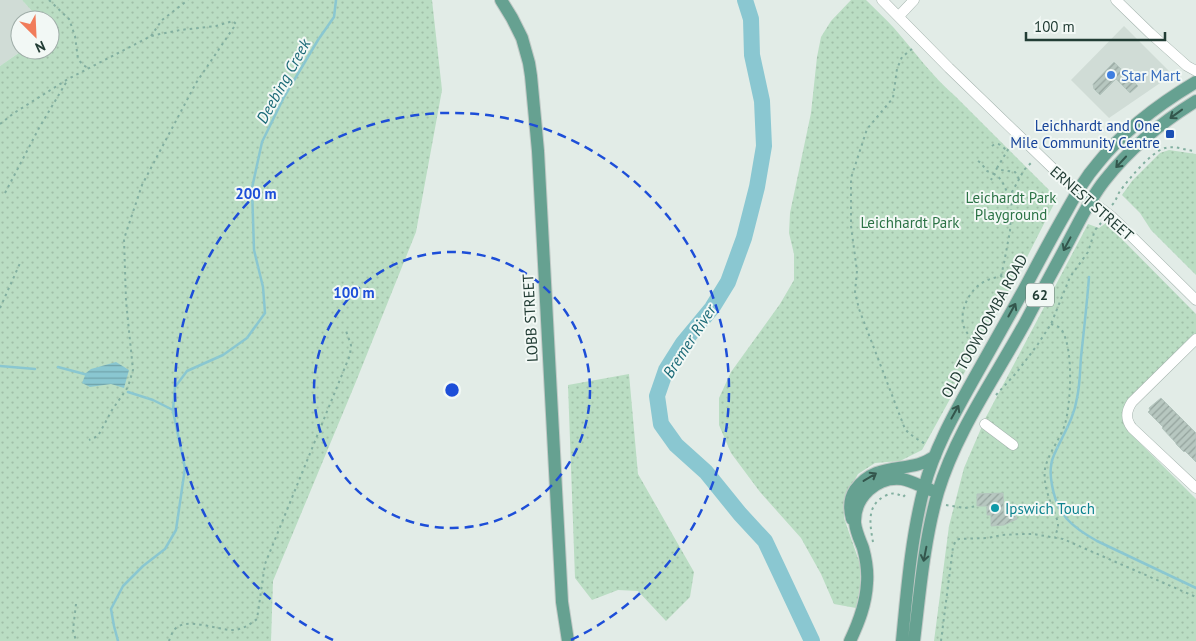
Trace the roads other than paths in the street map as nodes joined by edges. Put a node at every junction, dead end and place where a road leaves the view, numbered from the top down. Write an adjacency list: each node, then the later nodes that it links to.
1 (502, 0): 19 (main road, LOBB STREET)
2 (882, 0): 5 (street, ERNEST STREET)
3 (914, 0): 5 (street)
4 (1116, 0): 6 (street)
5 (898, 16): 8 (street, ERNEST STREET)
6 (1194, 77): 8 (main road, OLD TOOWOOMBA ROAD / 62)
7 (1196, 101): 9 (main road, 62, one-way to 9)
8 (1077, 191): 9 (street, ERNEST STREET); 14 (main road, OLD TOOWOOMBA ROAD / 62, one-way to 8)
9 (1091, 201): 10 (street, ERNEST STREET); 17 (main road, 62, one-way to 17)
10 (1196, 300)
11 (1196, 339): 16 (street)
12 (985, 424): 13 (street)
13 (1013, 445)
14 (935, 456): 15 (main road, OLD TOOWOOMBA ROAD / 62); 18 (main road, one-way to 14)
15 (924, 487): 17 (main road); 18 (main road); 21 (main road, OLD TOOWOOMBA ROAD / 62)
16 (1196, 488)
17 (943, 495): 22 (main road, 62, one-way to 22)
18 (858, 533): 20 (main road)
19 (568, 641)
20 (850, 641)
21 (902, 641)
22 (914, 641)

